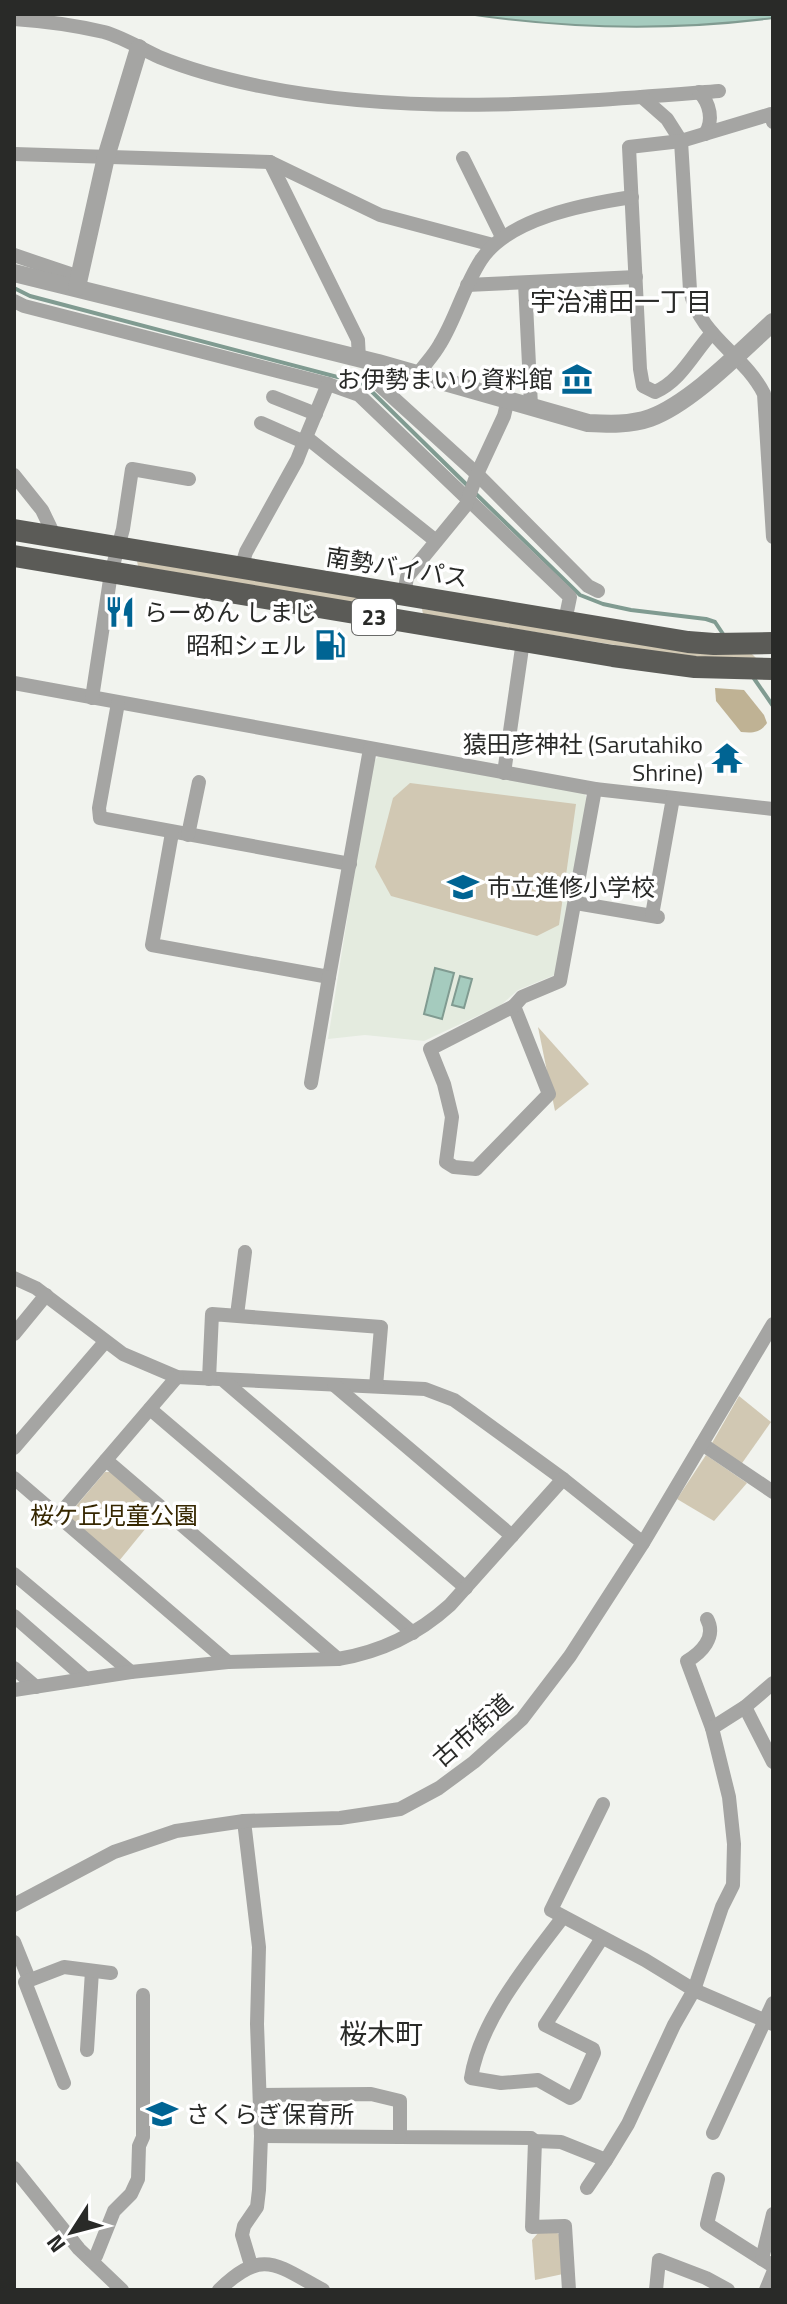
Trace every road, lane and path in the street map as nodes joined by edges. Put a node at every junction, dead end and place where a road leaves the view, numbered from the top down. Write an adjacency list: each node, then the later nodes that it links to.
1 (14, 19): 2 (street)
2 (139, 48): 5 (street); 10 (street)
3 (719, 91): 4 (street)
4 (699, 92): 5 (street); 7 (street)
5 (642, 97): 8 (street)
6 (773, 122): 7 (street)
7 (705, 134): 8 (street)
8 (681, 141): 13 (street); 23 (street)
9 (14, 154): 10 (street)
10 (106, 157): 12 (street); 18 (street)
11 (463, 158): 14 (street)
12 (270, 162): 14 (street); 25 (street)
13 (632, 197): 14 (street); 17 (street)
14 (498, 241): 20 (street)
15 (14, 255): 18 (street)
16 (18, 273): 18 (street)
17 (636, 277): 19 (street); 23 (street)
18 (78, 282): 25 (street)
19 (525, 283): 20 (street); 31 (street)
20 (467, 285): 27 (street)
21 (14, 301): 28 (street)
22 (773, 322): 24 (street)
23 (712, 333): 24 (street)
24 (735, 356): 31 (street); 41 (street)
25 (359, 359): 26 (street)
26 (378, 363): 27 (street); 36 (street)
27 (418, 374): 30 (street)
28 (328, 384): 32 (street); 38 (street)
29 (273, 397): 32 (street)
30 (508, 399): 31 (street); 36 (street)
31 (531, 406)
32 (316, 414): 34 (street)
33 (261, 423): 34 (street)
34 (305, 440): 42 (street); 45 (street)
35 (14, 475): 40 (street)
36 (476, 476): 38 (street); 47 (street)
37 (189, 479): 43 (street)
38 (469, 496): 42 (street); 49 (street)
39 (14, 530): 40 (highway, 南勢バイパス / 23)
40 (55, 537): 43 (highway, 南勢バイパス / 23)
41 (773, 537)
42 (436, 541): 48 (street)
43 (119, 548): 45 (highway, 南勢バイパス / 23); 46 (street)
44 (14, 556): 46 (highway, 23)
45 (241, 568): 48 (highway, 南勢バイパス / 23)
46 (111, 573): 50 (highway, 23); 54 (street)
47 (598, 591)
48 (404, 595): 49 (highway, 南勢バイパス / 23)
49 (565, 621): 51 (highway, 南勢バイパス / 23)
50 (523, 641): 52 (highway, 23); 57 (street)
51 (773, 643)
52 (767, 669)
53 (14, 683): 54 (street)
54 (92, 698): 55 (street)
55 (118, 703): 56 (street); 62 (street)
56 (370, 749): 57 (street); 64 (street)
57 (504, 773): 59 (street)
58 (199, 782): 63 (street)
59 (595, 789): 60 (street); 65 (street)
60 (673, 798): 61 (street); 65 (street)
61 (773, 809)
62 (172, 833): 63 (street); 66 (street)
63 (188, 835): 64 (street)
64 (350, 864): 66 (street)
65 (576, 903): 67 (street)
66 (329, 977): 68 (street)
67 (514, 1006): 67 (street)
68 (311, 1083)
69 (245, 1252): 72 (street)
70 (14, 1278): 71 (street)
71 (46, 1295): 74 (street); 75 (street)
72 (237, 1315): 77 (street); 79 (street)
73 (773, 1324): 81 (street, 古市街道)
74 (14, 1334)
75 (105, 1342): 76 (street); 82 (street)
76 (177, 1377): 77 (street); 80 (street)
77 (216, 1379): 78 (street); 91 (street)
78 (334, 1385): 79 (street); 88 (street)
79 (376, 1386): 85 (street)
80 (150, 1409): 83 (street); 94 (street)
81 (702, 1444): 86 (street); 89 (street, 古市街道)
82 (14, 1448)
83 (106, 1460): 87 (street); 95 (street)
84 (14, 1478): 87 (street)
85 (563, 1479): 88 (street); 89 (street)
86 (772, 1488)
87 (58, 1516): 96 (street)
88 (512, 1536): 91 (street)
89 (643, 1543): 107 (street, 古市街道)
90 (14, 1574): 98 (street)
91 (466, 1588): 94 (street)
92 (14, 1616): 99 (street)
93 (707, 1619): 104 (street)
94 (413, 1633): 95 (street)
95 (338, 1659): 96 (street)
96 (228, 1662): 98 (street)
97 (14, 1668): 101 (street)
98 (131, 1672): 99 (street)
99 (86, 1679): 101 (street)
100 (773, 1683): 103 (street)
101 (36, 1687): 102 (street)
102 (14, 1690)
103 (745, 1707): 104 (street); 105 (street)
104 (712, 1728): 115 (street)
105 (773, 1762)
106 (603, 1804): 109 (street)
107 (244, 1821): 108 (street, 古市街道); 121 (street)
108 (14, 1905)
109 (563, 1917): 110 (street); 110 (street)
110 (602, 1938): 115 (street)
111 (14, 1942): 114 (street)
112 (92, 1971): 113 (street); 114 (street); 119 (street)
113 (111, 1973)
114 (29, 1979): 120 (street)
115 (694, 1990): 118 (street); 126 (street)
116 (143, 1995): 131 (street)
117 (773, 2003): 118 (street)
118 (769, 2022): 122 (street)
119 (87, 2050)
120 (64, 2083)
121 (260, 2095): 123 (street); 124 (street)
122 (713, 2133)
123 (261, 2136): 124 (street); 133 (street)
124 (400, 2137): 125 (street)
125 (535, 2141): 126 (street); 138 (street)
126 (606, 2160): 129 (street)
127 (14, 2168): 131 (street)
128 (718, 2179): 132 (street)
129 (587, 2188)
130 (773, 2214): 132 (street)
131 (91, 2260): 135 (street)
132 (768, 2263)
133 (251, 2265): 136 (street); 137 (street)
134 (773, 2273): 141 (street)
135 (122, 2290)
136 (219, 2290)
137 (323, 2290)
138 (569, 2290)
139 (656, 2290): 140 (street)
140 (728, 2290)
141 (766, 2290)

